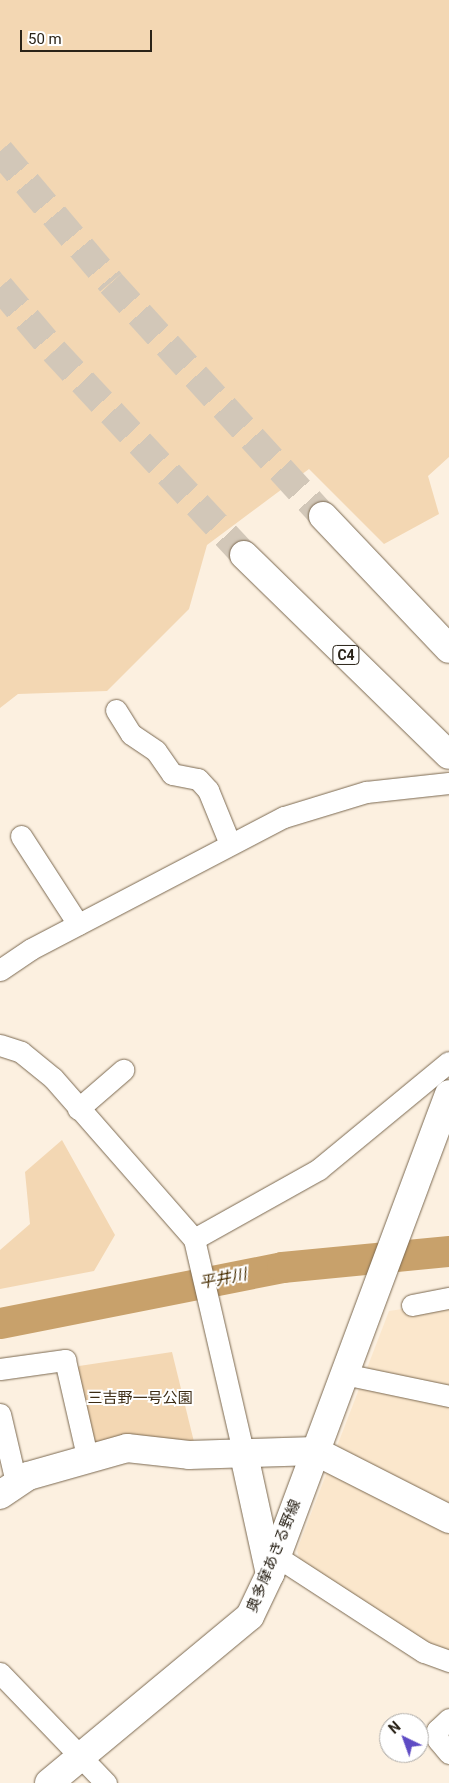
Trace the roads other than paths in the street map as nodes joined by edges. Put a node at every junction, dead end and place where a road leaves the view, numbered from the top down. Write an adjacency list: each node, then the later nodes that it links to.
1 (323, 516): 3 (main road)
2 (244, 556): 5 (main road, C4)
3 (449, 649)
4 (116, 710): 8 (street)
5 (449, 755)
6 (449, 783): 8 (street)
7 (20, 836): 9 (street)
8 (230, 844): 9 (street)
9 (78, 924): 10 (street)
10 (0, 970)
11 (1, 1041): 15 (street)
12 (449, 1062): 16 (street)
13 (124, 1070): 15 (street)
14 (449, 1094): 20 (main road, 奥多摩あきる野線)
15 (78, 1109): 16 (street)
16 (195, 1242): 24 (street)
17 (449, 1298): 18 (street)
18 (412, 1304)
19 (0, 1370): 25 (street)
20 (344, 1374): 21 (street); 23 (main road, 奥多摩あきる野線)
21 (449, 1396)
22 (0, 1414): 26 (street)
23 (315, 1452): 24 (main road); 27 (main road); 28 (main road, 奥多摩あきる野線)
24 (244, 1455): 25 (main road); 28 (main road)
25 (88, 1456): 26 (main road)
26 (8, 1488)
27 (449, 1518)
28 (273, 1565): 29 (street); 33 (main road, 奥多摩あきる野線)
29 (449, 1661)
30 (0, 1673): 33 (street)
31 (449, 1719): 32 (street)
32 (449, 1753)
33 (81, 1757): 34 (main road, 奥多摩あきる野線); 35 (street)
34 (50, 1783)
35 (106, 1783)

